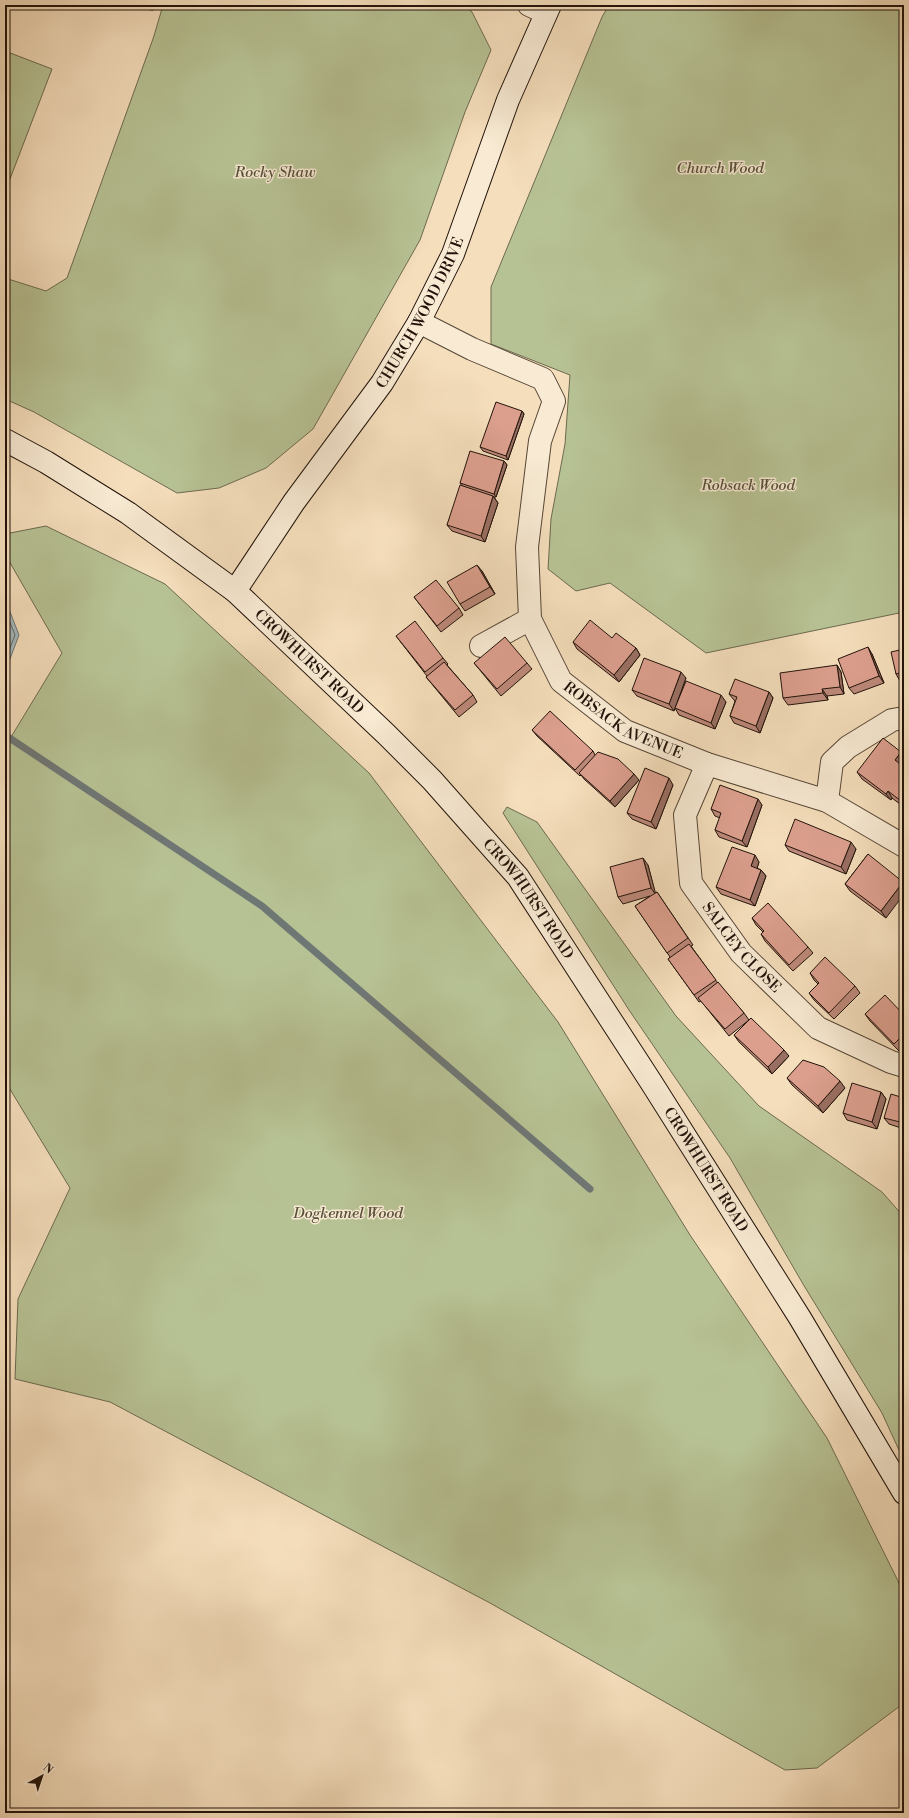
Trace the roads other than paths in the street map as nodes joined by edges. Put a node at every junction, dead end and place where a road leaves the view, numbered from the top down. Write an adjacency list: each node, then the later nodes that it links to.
1 (542, 8): 2 (street, CHURCH WOOD DRIVE)
2 (418, 322): 4 (street, CHURCH WOOD DRIVE); 5 (street, ROBSACK AVENUE)
3 (5, 440): 4 (street, CROWHURST ROAD)
4 (234, 591): 12 (street, CROWHURST ROAD)
5 (530, 619): 6 (street); 8 (street, ROBSACK AVENUE)
6 (481, 646)
7 (904, 718): 9 (street)
8 (707, 764): 9 (street, ROBSACK AVENUE); 11 (street, SALCEY CLOSE)
9 (827, 801): 10 (street, ROBSACK AVENUE)
10 (904, 846)
11 (904, 1066)
12 (904, 1493)

